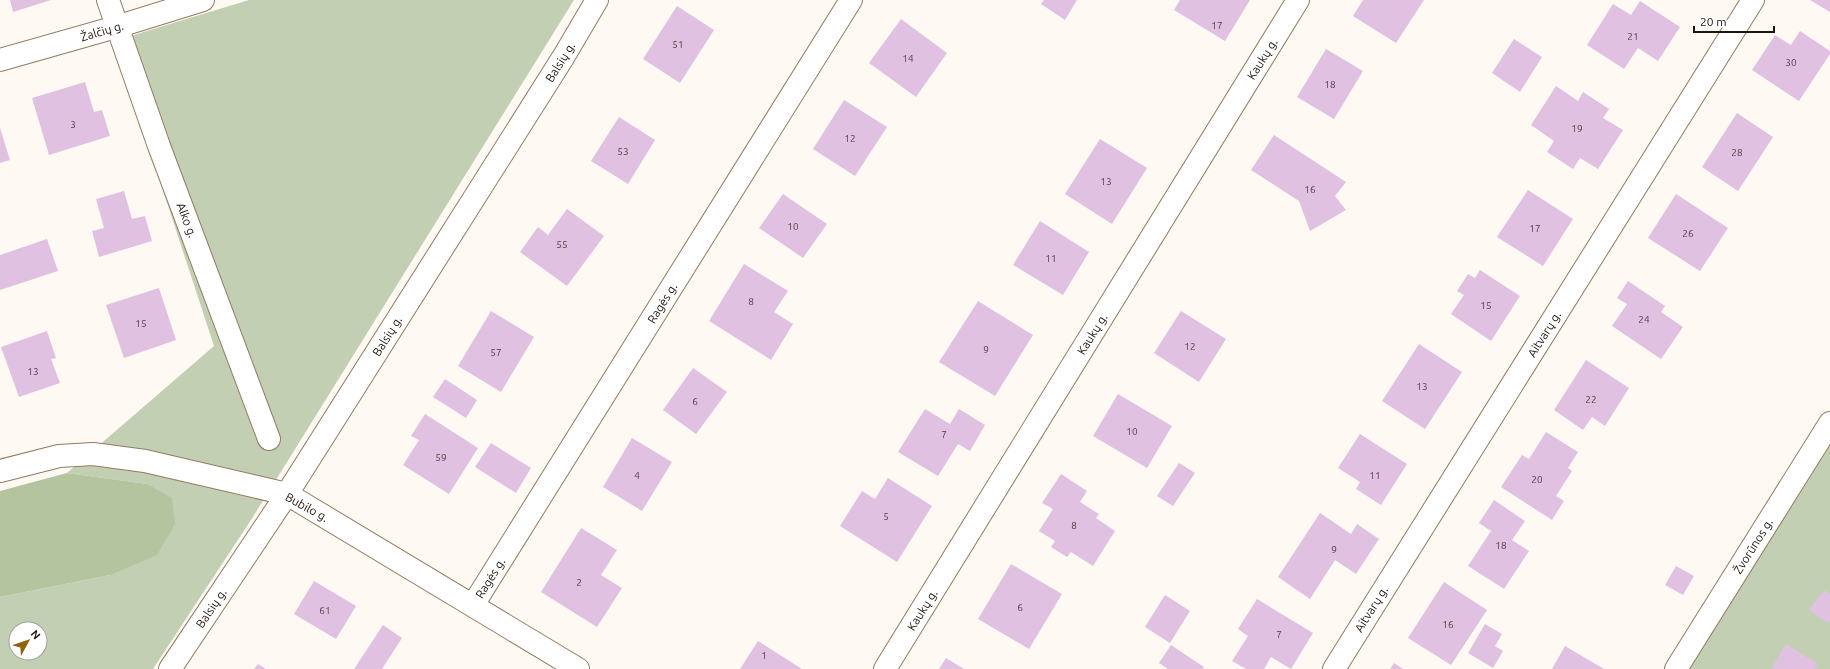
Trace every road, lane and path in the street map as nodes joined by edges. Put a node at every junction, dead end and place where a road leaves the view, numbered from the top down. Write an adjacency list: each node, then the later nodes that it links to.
1 (108, 0): 7 (street, Alko g.)
2 (203, 0): 7 (street, Žalčių g.)
3 (597, 0): 12 (street, Balsių g.)
4 (850, 0): 13 (street, Ragės g.)
5 (1298, 0): 16 (street, Kaukų g.)
6 (1754, 0): 17 (street, Aitvarų g.)
7 (116, 27): 8 (street, Žalčių g.); 10 (street, Alko g.)
8 (0, 60)
9 (1830, 423): 18 (street, Žvorūnos g.)
10 (268, 439)
11 (0, 471): 12 (street, Bubilo g.)
12 (287, 494): 13 (street, Bubilo g.); 14 (street, Balsių g.)
13 (473, 606): 15 (street, Bubilo g.)
14 (170, 669)
15 (578, 669)
16 (885, 669)
17 (1334, 669)
18 (1676, 669)

